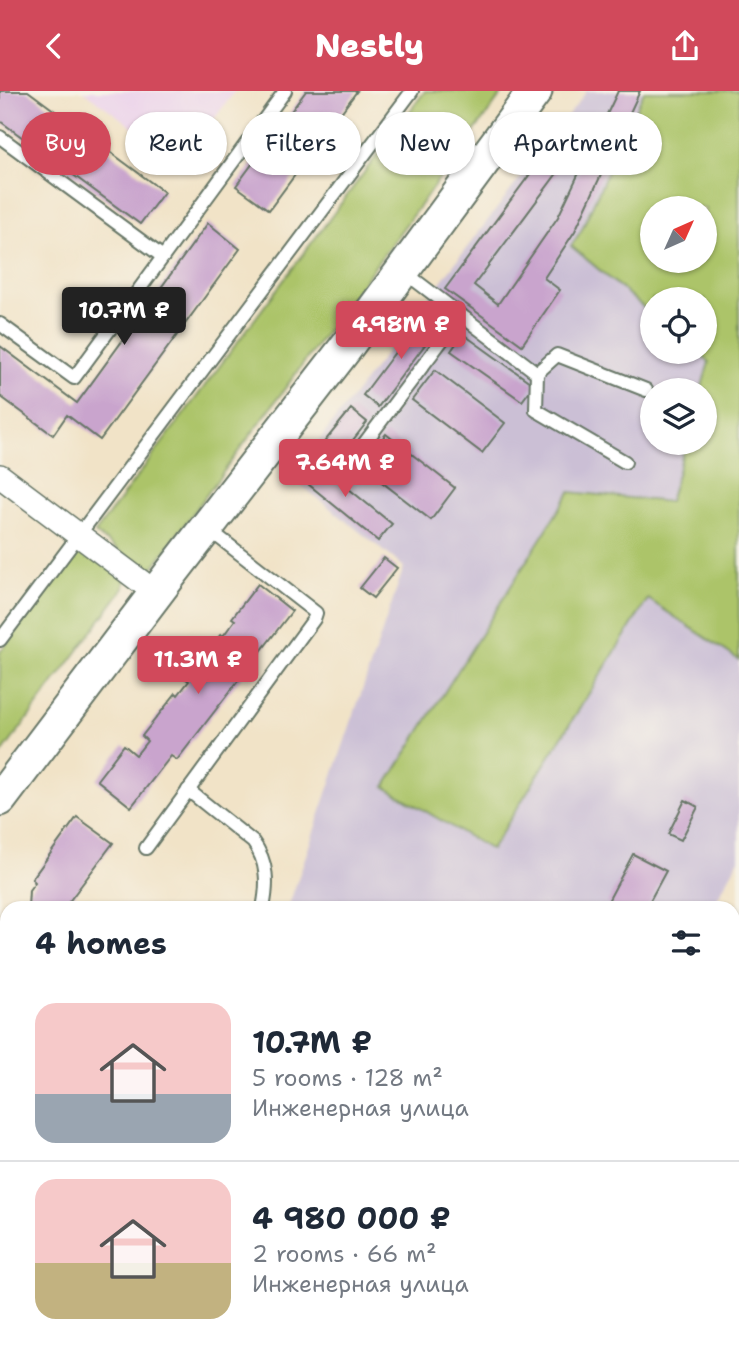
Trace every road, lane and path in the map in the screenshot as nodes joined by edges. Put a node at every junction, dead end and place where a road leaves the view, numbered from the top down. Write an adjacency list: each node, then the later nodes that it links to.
1 (285, 91): 5 (lane)
2 (412, 91): 15 (lane)
3 (535, 91): 6 (main road)
4 (0, 137): 5 (lane)
5 (163, 257): 8 (lane)
6 (402, 271): 7 (lane); 14 (main road)
7 (461, 315): 9 (lane); 12 (lane)
8 (0, 324)
9 (537, 373): 10 (lane); 11 (lane)
10 (640, 388)
11 (625, 462)
12 (345, 468)
13 (0, 476): 15 (street)
14 (207, 528): 16 (main road); 18 (lane)
15 (81, 535): 16 (street); 17 (lane)
16 (156, 593): 19 (main road)
17 (0, 640)
18 (188, 790): 20 (lane); 21 (lane)
19 (0, 799)
20 (146, 848)
21 (264, 901)

